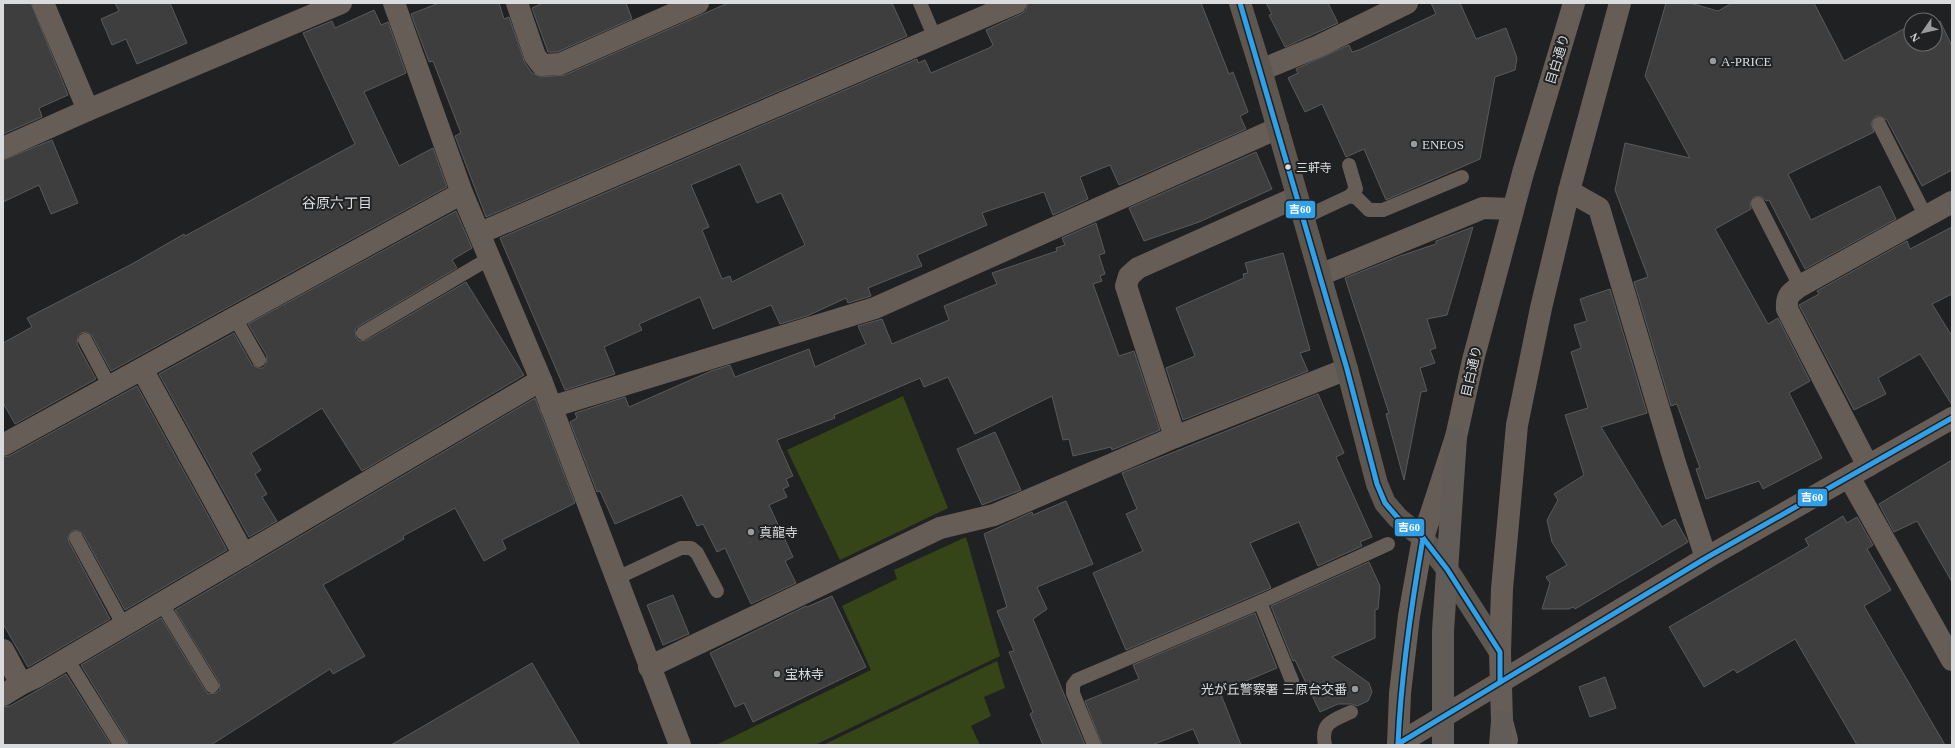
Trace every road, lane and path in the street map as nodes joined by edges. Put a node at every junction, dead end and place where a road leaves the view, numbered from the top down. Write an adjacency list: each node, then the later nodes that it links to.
1 (43, 3): 14 (street)
2 (341, 3): 14 (street)
3 (394, 3): 21 (street)
4 (516, 3): 5 (street)
5 (698, 3)
6 (920, 3): 12 (lane)
7 (1016, 3): 12 (street)
8 (1240, 3): 13 (street)
9 (1407, 3): 13 (street)
10 (1574, 3): 26 (main road, 目白通り)
11 (1620, 3): 20 (main road)
12 (935, 38): 29 (street)
13 (1261, 70): 16 (street)
14 (88, 110): 17 (street)
15 (1879, 124): 27 (lane)
16 (1278, 128): 23 (street); 41 (street)
17 (3, 148)
18 (1349, 165): 22 (lane)
19 (1462, 177): 22 (lane)
20 (1569, 192): 52 (street); 60 (main road)
21 (462, 193): 29 (street); 33 (street)
22 (1350, 196): 28 (lane)
23 (1297, 197): 28 (street); 43 (street)
24 (1952, 202): 27 (street)
25 (1758, 204): 32 (lane)
26 (1513, 209): 31 (street); 44 (main road, 目白通り)
27 (1926, 217): 32 (street)
28 (1303, 218): 31 (street)
29 (480, 233): 30 (street)
30 (490, 258): 34 (lane); 39 (street)
31 (1320, 275): 38 (street)
32 (1800, 286): 46 (street)
33 (235, 318): 36 (lane); 37 (street)
34 (363, 333)
35 (85, 340): 40 (lane)
36 (259, 360)
37 (142, 369): 40 (street); 51 (street)
38 (1347, 369): 43 (street); 49 (street)
39 (541, 380): 41 (street); 51 (street)
40 (110, 386): 45 (street)
41 (551, 407): 54 (street)
42 (1952, 418): 46 (street)
43 (1175, 437): 63 (street)
44 (1456, 437): 49 (main road, 目白通り); 53 (highway)
45 (3, 445)
46 (1868, 466): 47 (street)
47 (1849, 477): 52 (street); 62 (street)
48 (76, 538): 58 (lane)
49 (1423, 538): 53 (street); 75 (main road, 目白通り)
50 (1388, 544): 56 (lane)
51 (244, 555): 57 (street)
52 (1706, 558): 65 (street)
53 (1447, 569): 60 (street); 69 (highway)
54 (617, 578): 55 (lane); 63 (street)
55 (717, 590)
56 (1260, 602): 64 (lane); 73 (lane)
57 (162, 604): 58 (street); 66 (lane)
58 (124, 626): 61 (street)
59 (3, 650): 67 (street)
60 (1500, 652): 65 (main road)
61 (67, 659): 67 (street); 71 (lane)
62 (1952, 660)
63 (650, 667): 72 (street)
64 (1292, 681)
65 (1500, 682): 69 (street); 70 (main road)
66 (212, 686)
67 (12, 690)
68 (1351, 712): 74 (lane)
69 (1443, 718): 75 (street); 76 (highway)
70 (1502, 721): 77 (highway); 78 (main road)
71 (120, 744)
72 (680, 745)
73 (1094, 745)
74 (1325, 745)
75 (1398, 745)
76 (1443, 745)
77 (1500, 745)
78 (1508, 745)

